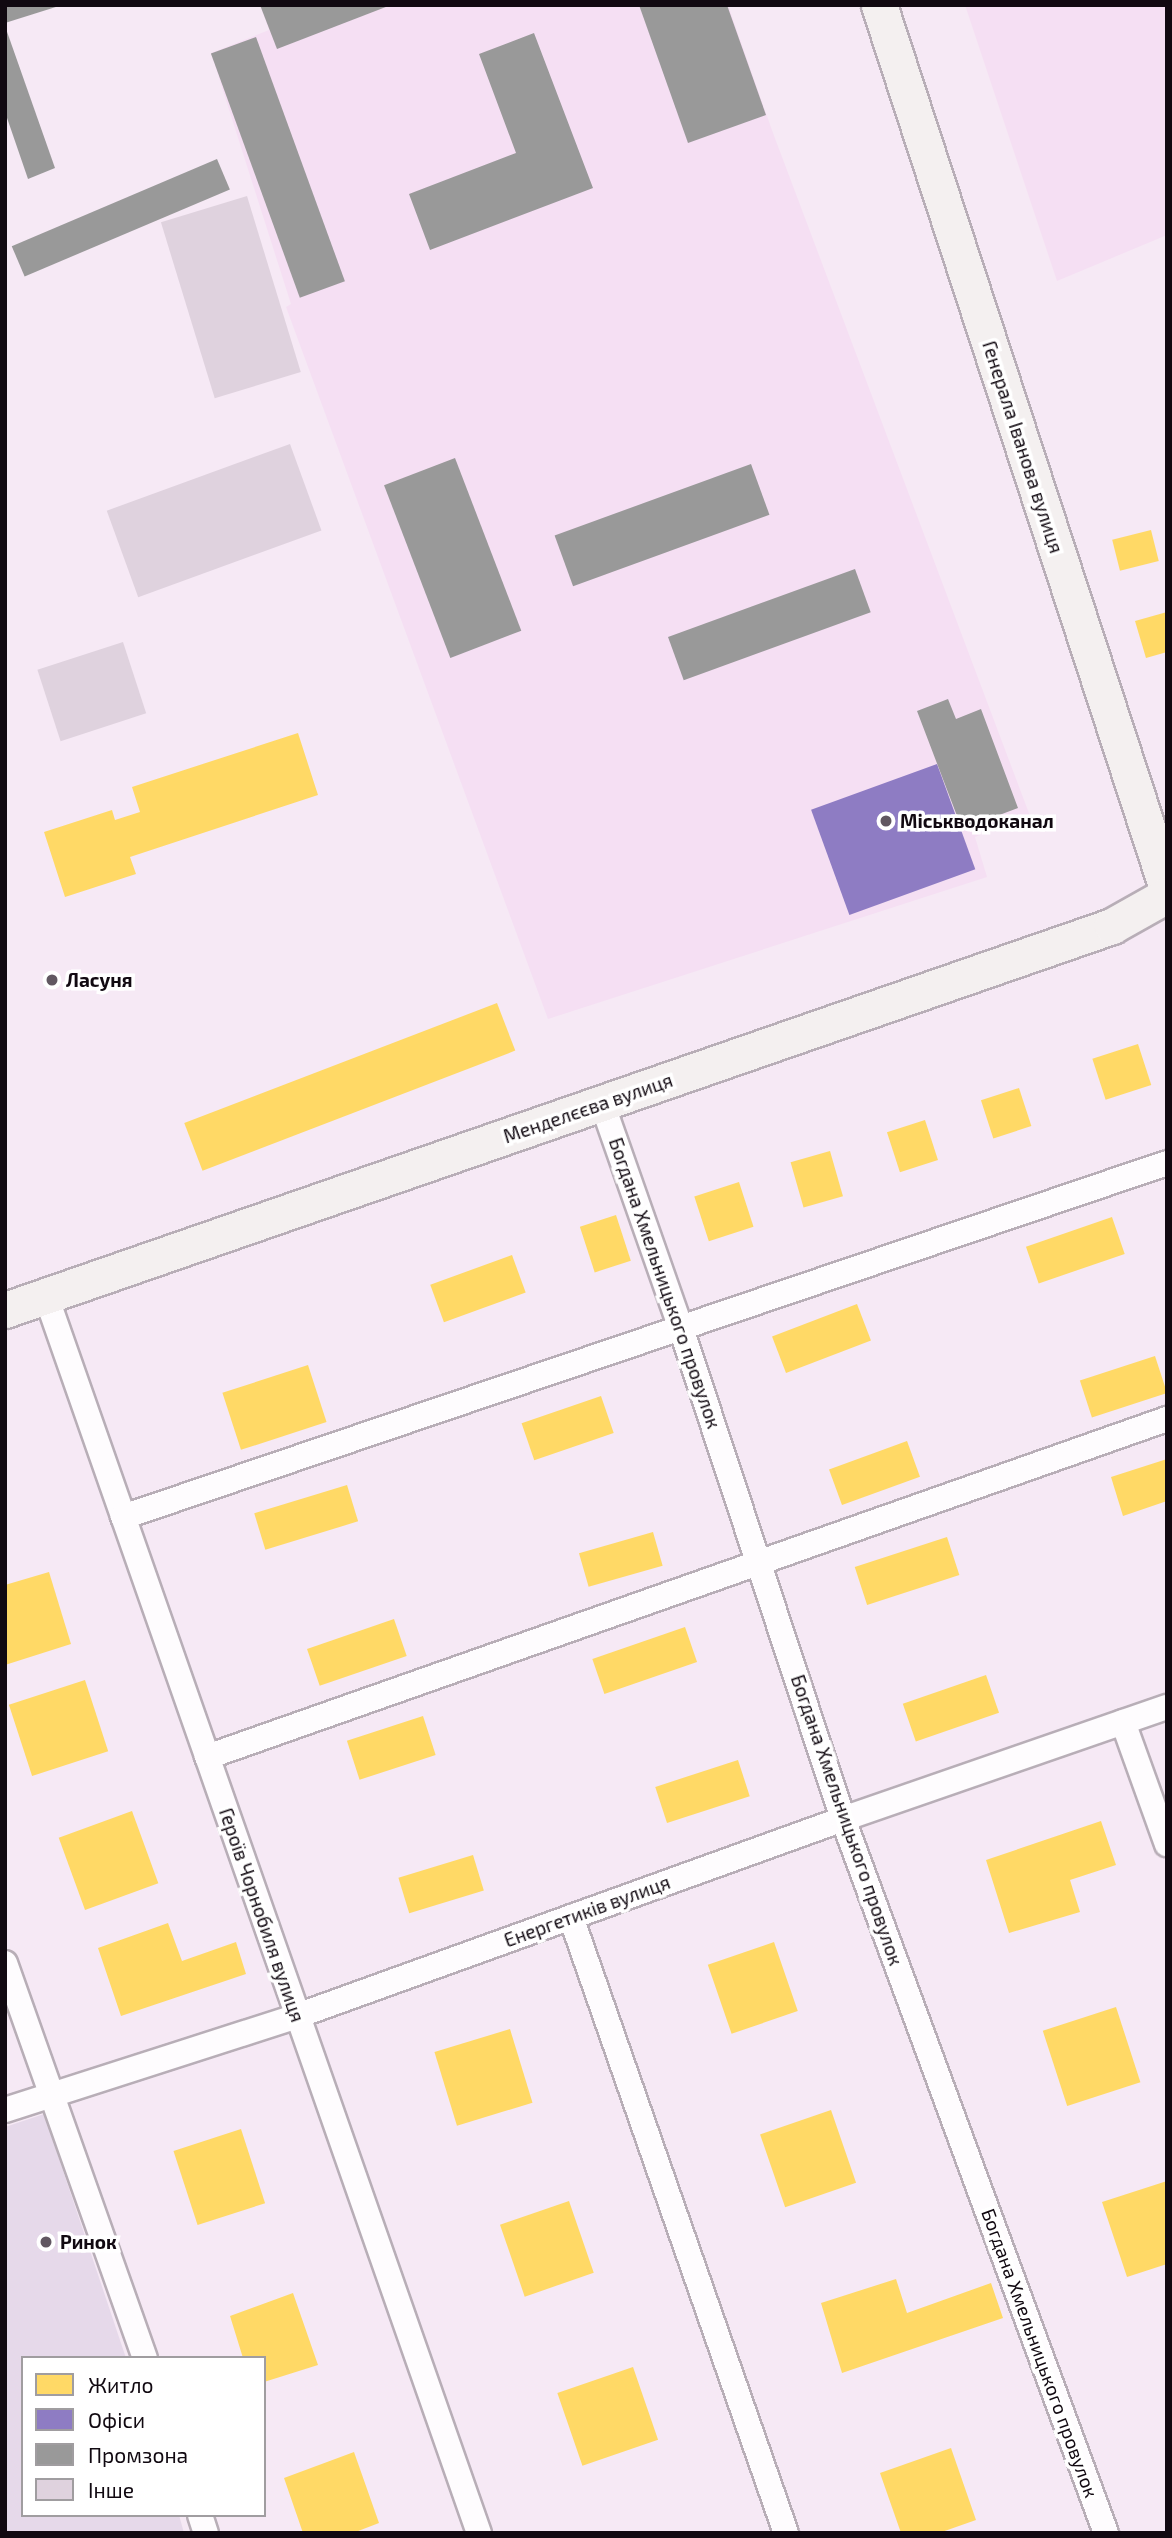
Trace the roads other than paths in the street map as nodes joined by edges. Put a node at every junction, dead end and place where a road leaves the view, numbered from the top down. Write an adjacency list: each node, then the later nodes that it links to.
1 (879, 5): 2 (street, Генерала Іванова вулиця)
2 (1167, 888)
3 (1167, 895): 4 (street, Менделєєва вулиця)
4 (602, 1103): 6 (street, Менделєєва вулиця); 8 (street, Богдана Хмельницького провулок)
5 (1167, 1163): 8 (street)
6 (46, 1296): 7 (street, Менделєєва вулиця); 10 (street, Героїв Чорнобиля вулиця)
7 (5, 1310)
8 (681, 1328): 10 (street); 11 (street, Богдана Хмельницького провулок)
9 (1167, 1419): 11 (street)
10 (123, 1517): 14 (street, Героїв Чорнобиля вулиця)
11 (760, 1561): 14 (street); 15 (street, Богдана Хмельницького провулок)
12 (1167, 1707): 13 (street, Енергетиків вулиця)
13 (1123, 1722): 15 (street, Енергетиків вулиця); 16 (street)
14 (207, 1757): 19 (street, Героїв Чорнобиля вулиця)
15 (843, 1819): 17 (street, Енергетиків вулиця); 25 (street, Богдана Хмельницького провулок)
16 (1167, 1844)
17 (570, 1917): 19 (street, Енергетиків вулиця); 24 (street)
18 (5, 1963): 20 (street)
19 (297, 2015): 20 (street, Енергетиків вулиця); 23 (street, Героїв Чорнобиля вулиця)
20 (53, 2095): 21 (street, Енергетиків вулиця); 22 (street)
21 (5, 2110)
22 (144, 2356)
23 (479, 2533)
24 (786, 2533)
25 (1106, 2533)

